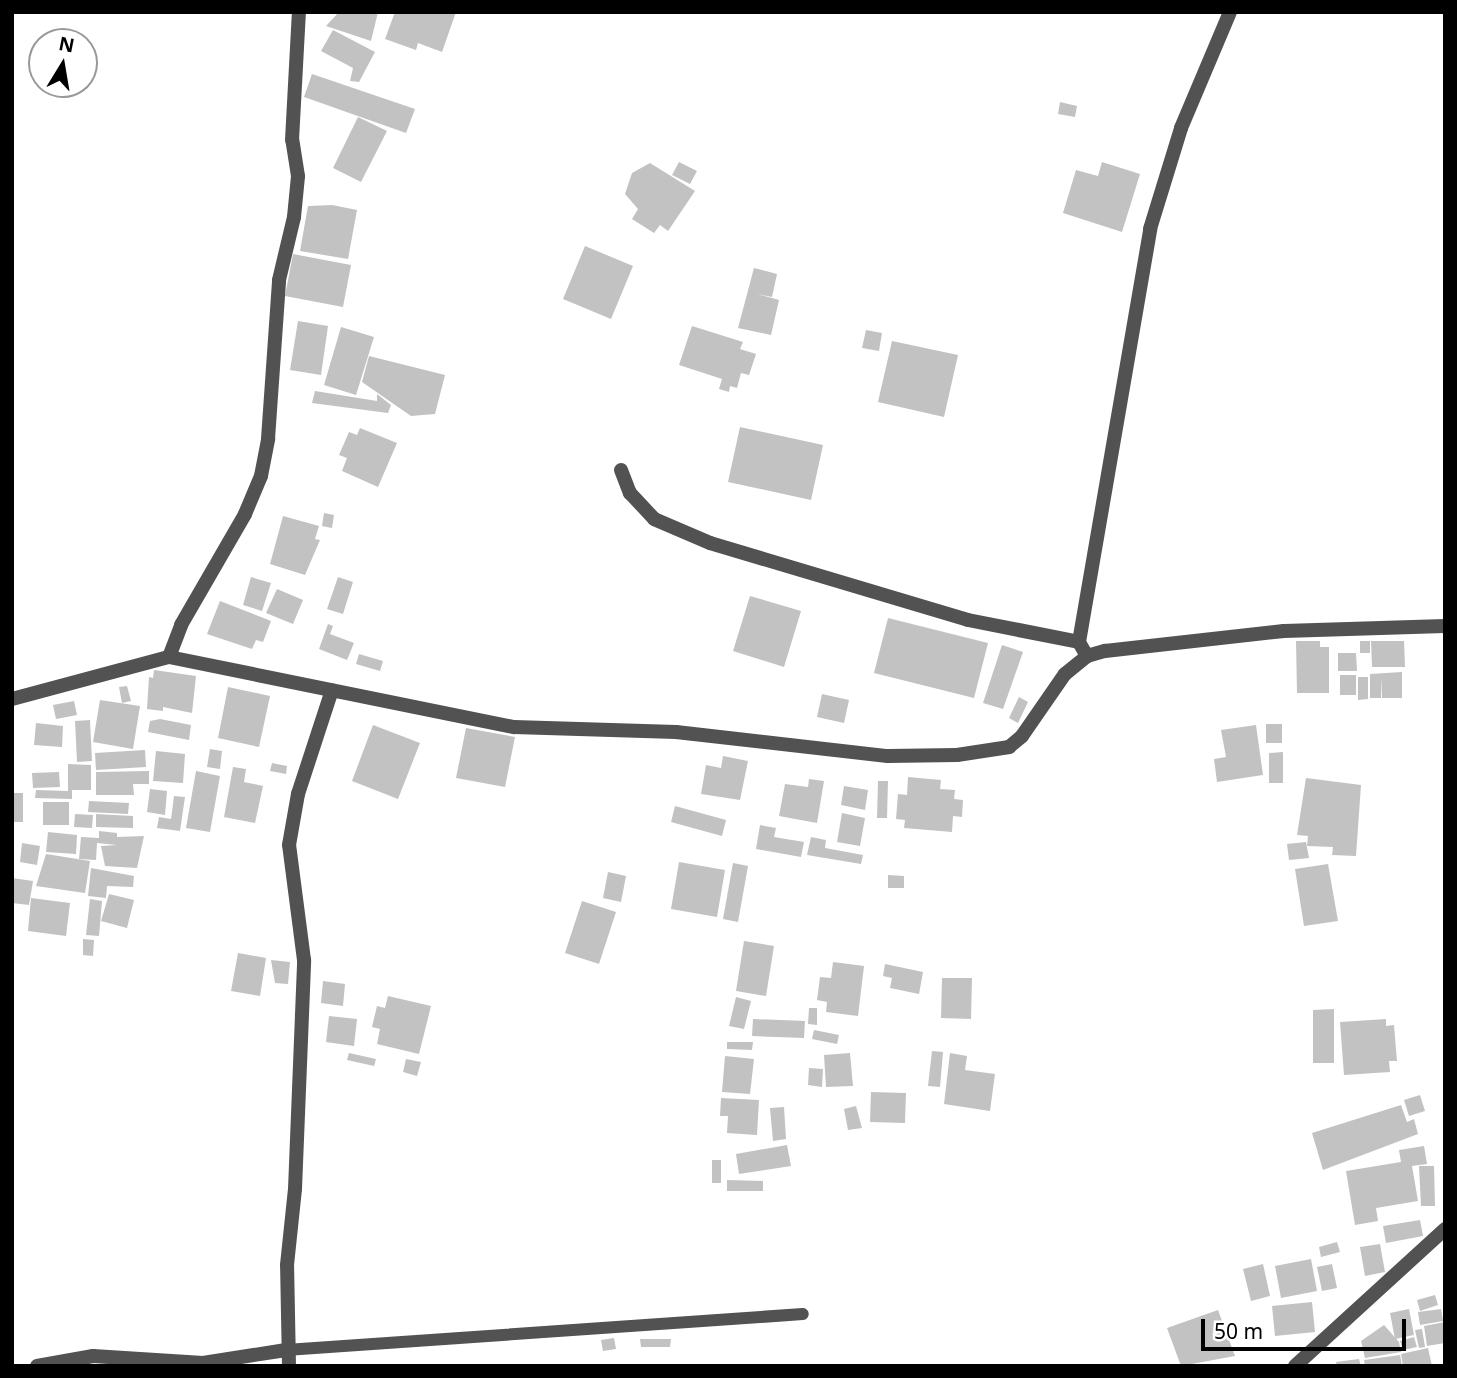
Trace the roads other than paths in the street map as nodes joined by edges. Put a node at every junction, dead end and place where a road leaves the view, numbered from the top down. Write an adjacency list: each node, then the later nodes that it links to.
1 (299, 12): 7 (street)
2 (1230, 12): 5 (street)
3 (621, 470): 5 (street)
4 (1445, 626): 6 (street)
5 (1079, 642): 6 (street)
6 (1087, 656): 8 (street)
7 (169, 657): 8 (street); 9 (street)
8 (332, 690): 12 (street)
9 (12, 699)
10 (1445, 1229): 15 (street)
11 (803, 1314): 12 (lane)
12 (286, 1350): 13 (street); 14 (street)
13 (37, 1366)
14 (289, 1366)
15 (1295, 1366)

